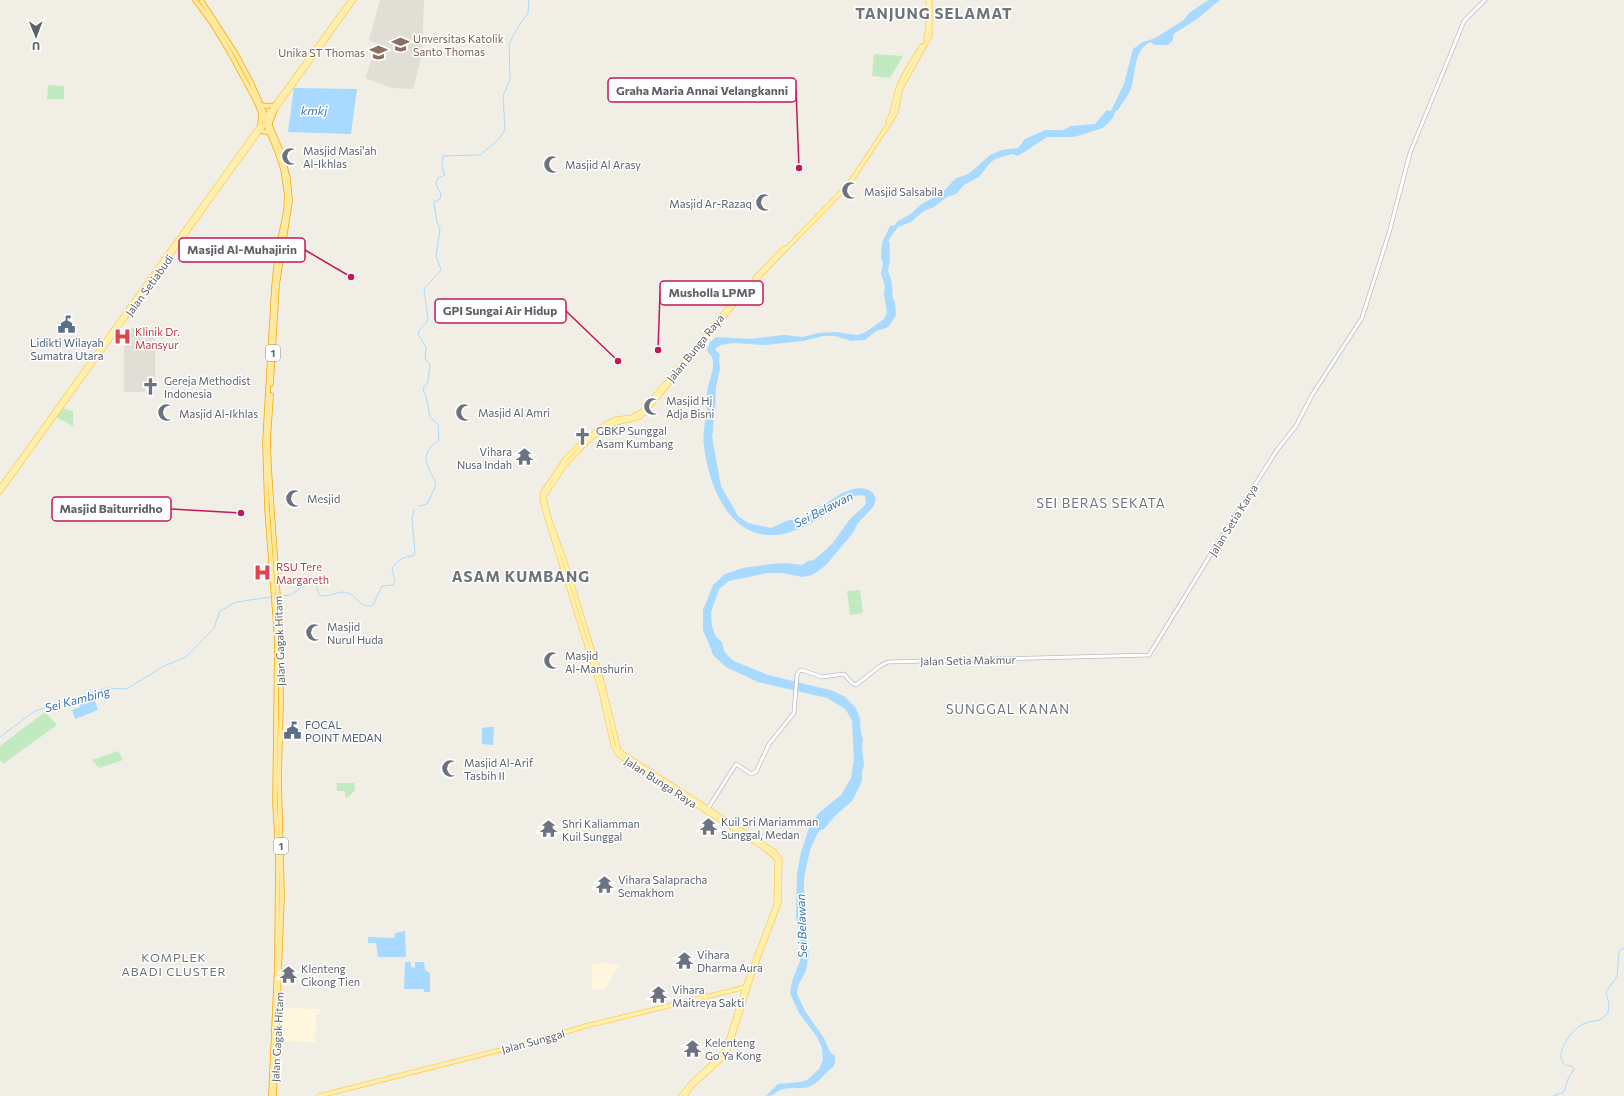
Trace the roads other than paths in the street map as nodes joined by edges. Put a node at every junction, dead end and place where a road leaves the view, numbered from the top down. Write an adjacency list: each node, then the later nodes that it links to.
1 (195, 0): 7 (highway, 1)
2 (201, 0): 7 (highway, 1)
3 (350, 0): 8 (main road, Jalan Setiabudi)
4 (354, 0): 8 (main road, Jalan Setiabudi)
5 (929, 0): 21 (main road, Jalan Bunga Raya)
6 (1485, 0): 20 (main road, Jalan Setia Karya)
7 (213, 22): 9 (highway, 1); 12 (highway, 1)
8 (302, 69): 10 (main road, Jalan Setiabudi); 11 (main road, Jalan Setiabudi)
9 (262, 104): 10 (highway); 12 (highway, 1)
10 (275, 105): 12 (main road, Jalan Setiabudi)
11 (275, 110): 12 (main road, Jalan Setiabudi); 13 (highway)
12 (265, 121): 13 (highway, Jalan Gagak Hitam / 1); 14 (main road, Jalan Setiabudi); 15 (highway, Jalan Gagak Hitam / 1); 16 (main road, Jalan Setiabudi)
13 (270, 124): 17 (highway, Jalan Gagak Hitam / 1)
14 (259, 131): 15 (highway); 16 (main road, Jalan Setiabudi)
15 (268, 132): 17 (highway, Jalan Gagak Hitam / 1)
16 (224, 178): 18 (main road, Jalan Setiabudi); 19 (main road, Jalan Setiabudi)
17 (272, 347): 24 (highway, Jalan Gagak Hitam / 1)
18 (0, 488)
19 (0, 492)
20 (1149, 655): 21 (main road, Jalan Setia Makmur)
21 (707, 810): 22 (main road, Jalan Bunga Raya)
22 (746, 987): 23 (main road, Jalan Bunga Raya); 25 (main road, Jalan Sunggal)
23 (701, 1076): 26 (main road); 27 (main road)
24 (273, 1096)
25 (319, 1096)
26 (681, 1096)
27 (685, 1096)

